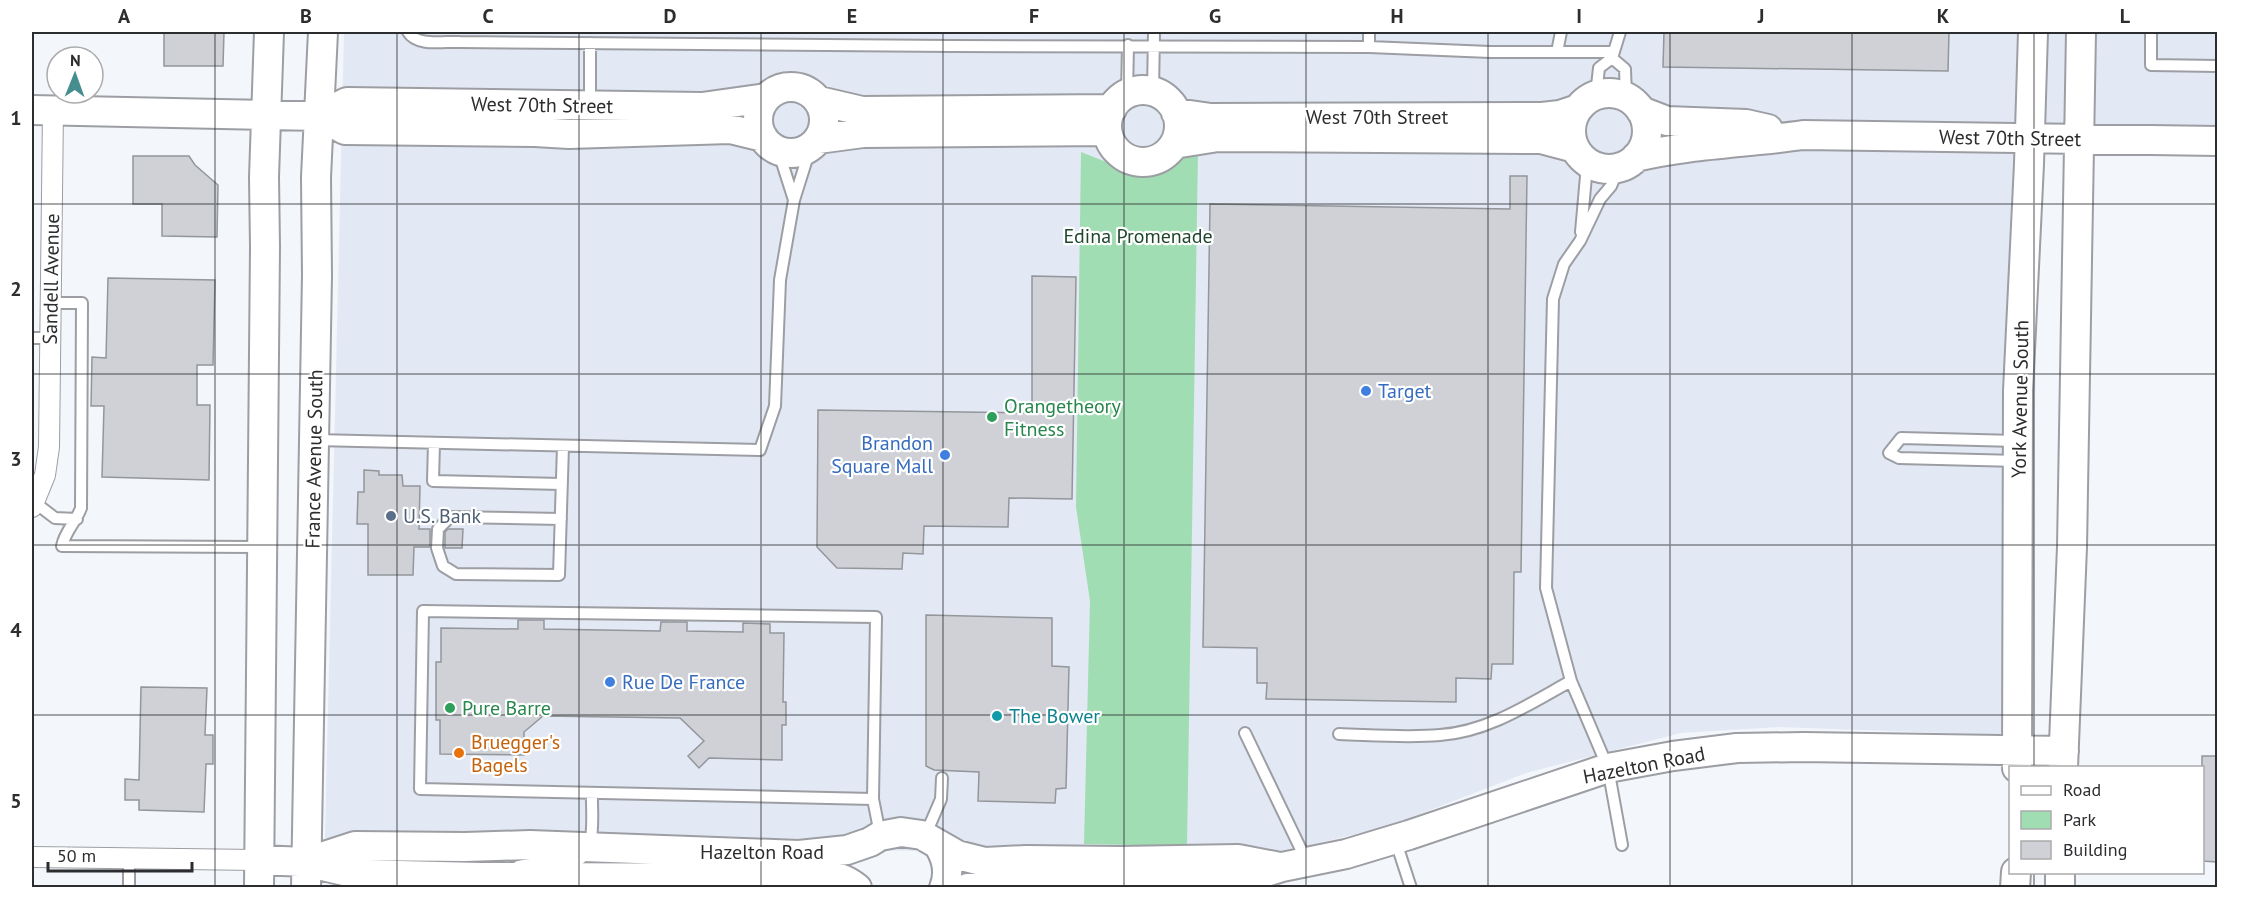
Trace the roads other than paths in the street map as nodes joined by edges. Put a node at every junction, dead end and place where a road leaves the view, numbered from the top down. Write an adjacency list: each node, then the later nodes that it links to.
1 (269, 32): 30 (street)
2 (323, 32): 31 (street, France Avenue South)
3 (408, 32): 13 (lane)
4 (638, 32): 14 (lane)
5 (788, 32): 15 (lane)
6 (1154, 32): 17 (lane)
7 (1369, 32): 18 (lane)
8 (1561, 32): 19 (lane)
9 (1620, 32): 20 (lane)
10 (2033, 32): 33 (street, York Avenue South)
11 (2080, 32): 34 (street)
12 (2151, 32): 21 (lane)
13 (590, 43): 14 (lane); 26 (lane)
14 (638, 43): 15 (lane)
15 (788, 45): 16 (lane)
16 (1128, 45): 17 (lane); 27 (lane)
17 (1155, 46): 18 (lane); 27 (lane)
18 (1368, 47): 19 (lane)
19 (1557, 52): 20 (lane)
20 (1612, 55): 24 (lane); 25 (lane)
21 (2217, 66)
22 (766, 98): 23 (street); 26 (street, West 70th Street); 37 (street)
23 (819, 102): 27 (street); 36 (street)
24 (1587, 102): 25 (street); 29 (street, West 70th Street); 39 (street)
25 (1633, 104): 32 (street, West 70th Street); 40 (street)
26 (590, 106): 31 (street, West 70th Street)
27 (1125, 106): 29 (street); 36 (street); 38 (street)
28 (42, 110): 30 (street, West 70th Street); 43 (street, Sandell Avenue)
29 (1176, 112): 38 (street)
30 (266, 116): 31 (street, West 70th Street); 53 (street)
31 (320, 116): 37 (street, West 70th Street); 45 (street, France Avenue South)
32 (1803, 135): 33 (street, West 70th Street); 40 (street, West 70th Street)
33 (2030, 138): 34 (street, West 70th Street); 48 (street, York Avenue South)
34 (2079, 139): 35 (street, West 70th Street); 58 (street)
35 (2217, 141)
36 (814, 143): 37 (street); 41 (lane)
37 (770, 144): 41 (lane)
38 (1174, 144): 39 (street, West 70th Street)
39 (1579, 154): 40 (street); 42 (lane)
40 (1628, 162): 42 (lane)
41 (794, 200): 47 (lane)
42 (1580, 241): 54 (lane)
43 (51, 303): 44 (street, Sandell Avenue); 51 (lane)
44 (41, 338): 50 (street, Sandell Avenue)
45 (313, 440): 46 (lane); 72 (street, France Avenue South)
46 (434, 443): 47 (lane); 49 (lane)
47 (563, 446): 49 (lane)
48 (2018, 451): 48 (lane); 57 (street, York Avenue South)
49 (562, 484): 52 (lane)
50 (34, 497): 51 (lane)
51 (77, 519): 53 (lane)
52 (561, 519): 52 (lane)
53 (261, 547): 71 (street)
54 (1571, 681): 56 (lane); 59 (lane)
55 (1245, 733): 70 (lane)
56 (1339, 734)
57 (2018, 759): 58 (street, Hazelton Road); 59 (street, Hazelton Road)
58 (2063, 759)
59 (1608, 768): 64 (street, Hazelton Road); 66 (lane)
60 (942, 778): 65 (lane)
61 (592, 793): 62 (lane); 62 (lane); 67 (lane)
62 (873, 799): 63 (lane)
63 (875, 839): 65 (street, Hazelton Road); 67 (street, Hazelton Road); 78 (street)
64 (1395, 839): 70 (street, Hazelton Road); 81 (lane)
65 (932, 841): 70 (street, Hazelton Road); 79 (street)
66 (1622, 845)
67 (590, 848): 72 (street, Hazelton Road); 73 (lane)
68 (32, 857): 69 (street, Hazelton Road)
69 (129, 859): 71 (street, Hazelton Road); 76 (lane)
70 (1294, 865): 80 (street, Hazelton Road)
71 (259, 874): 72 (street, Hazelton Road)
72 (306, 875): 73 (street, Hazelton Road)
73 (480, 877): 74 (street, Hazelton Road)
74 (611, 883): 75 (street, Hazelton Road)
75 (666, 883): 77 (street, Hazelton Road)
76 (129, 888)
77 (857, 888)
78 (863, 888)
79 (944, 888)
80 (968, 888)
81 (1411, 888)

